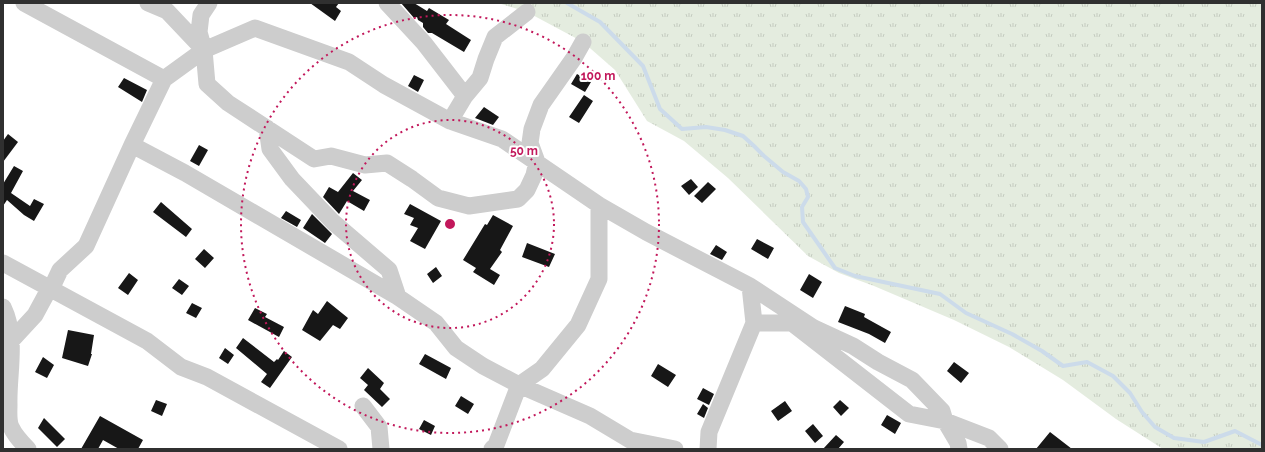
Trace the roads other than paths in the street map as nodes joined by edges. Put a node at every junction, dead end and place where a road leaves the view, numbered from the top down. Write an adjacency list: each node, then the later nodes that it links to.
1 (24, 3): 8 (street)
2 (148, 3): 7 (street)
3 (209, 3): 7 (street)
4 (387, 3): 9 (street)
5 (527, 12): 9 (street)
6 (582, 42): 13 (street)
7 (204, 50): 8 (street); 10 (street); 11 (street)
8 (164, 79): 12 (street)
9 (465, 96): 10 (street)
10 (450, 121): 13 (street)
11 (268, 128): 13 (street); 18 (street)
12 (132, 145): 17 (street); 18 (street)
13 (537, 162): 14 (street)
14 (599, 205): 16 (street); 22 (street)
15 (3, 262): 17 (street)
16 (750, 286): 20 (street); 24 (street)
17 (51, 289): 21 (street); 26 (street)
18 (398, 297): 22 (street)
19 (3, 307): 21 (street)
20 (754, 323): 24 (street); 30 (street)
21 (11, 341): 25 (street)
22 (519, 385): 28 (street); 29 (street)
23 (362, 406): 27 (street)
24 (945, 421): 31 (street); 32 (street)
25 (28, 449)
26 (340, 449)
27 (380, 449)
28 (492, 449)
29 (675, 449)
30 (708, 449)
31 (959, 449)
32 (1000, 449)

